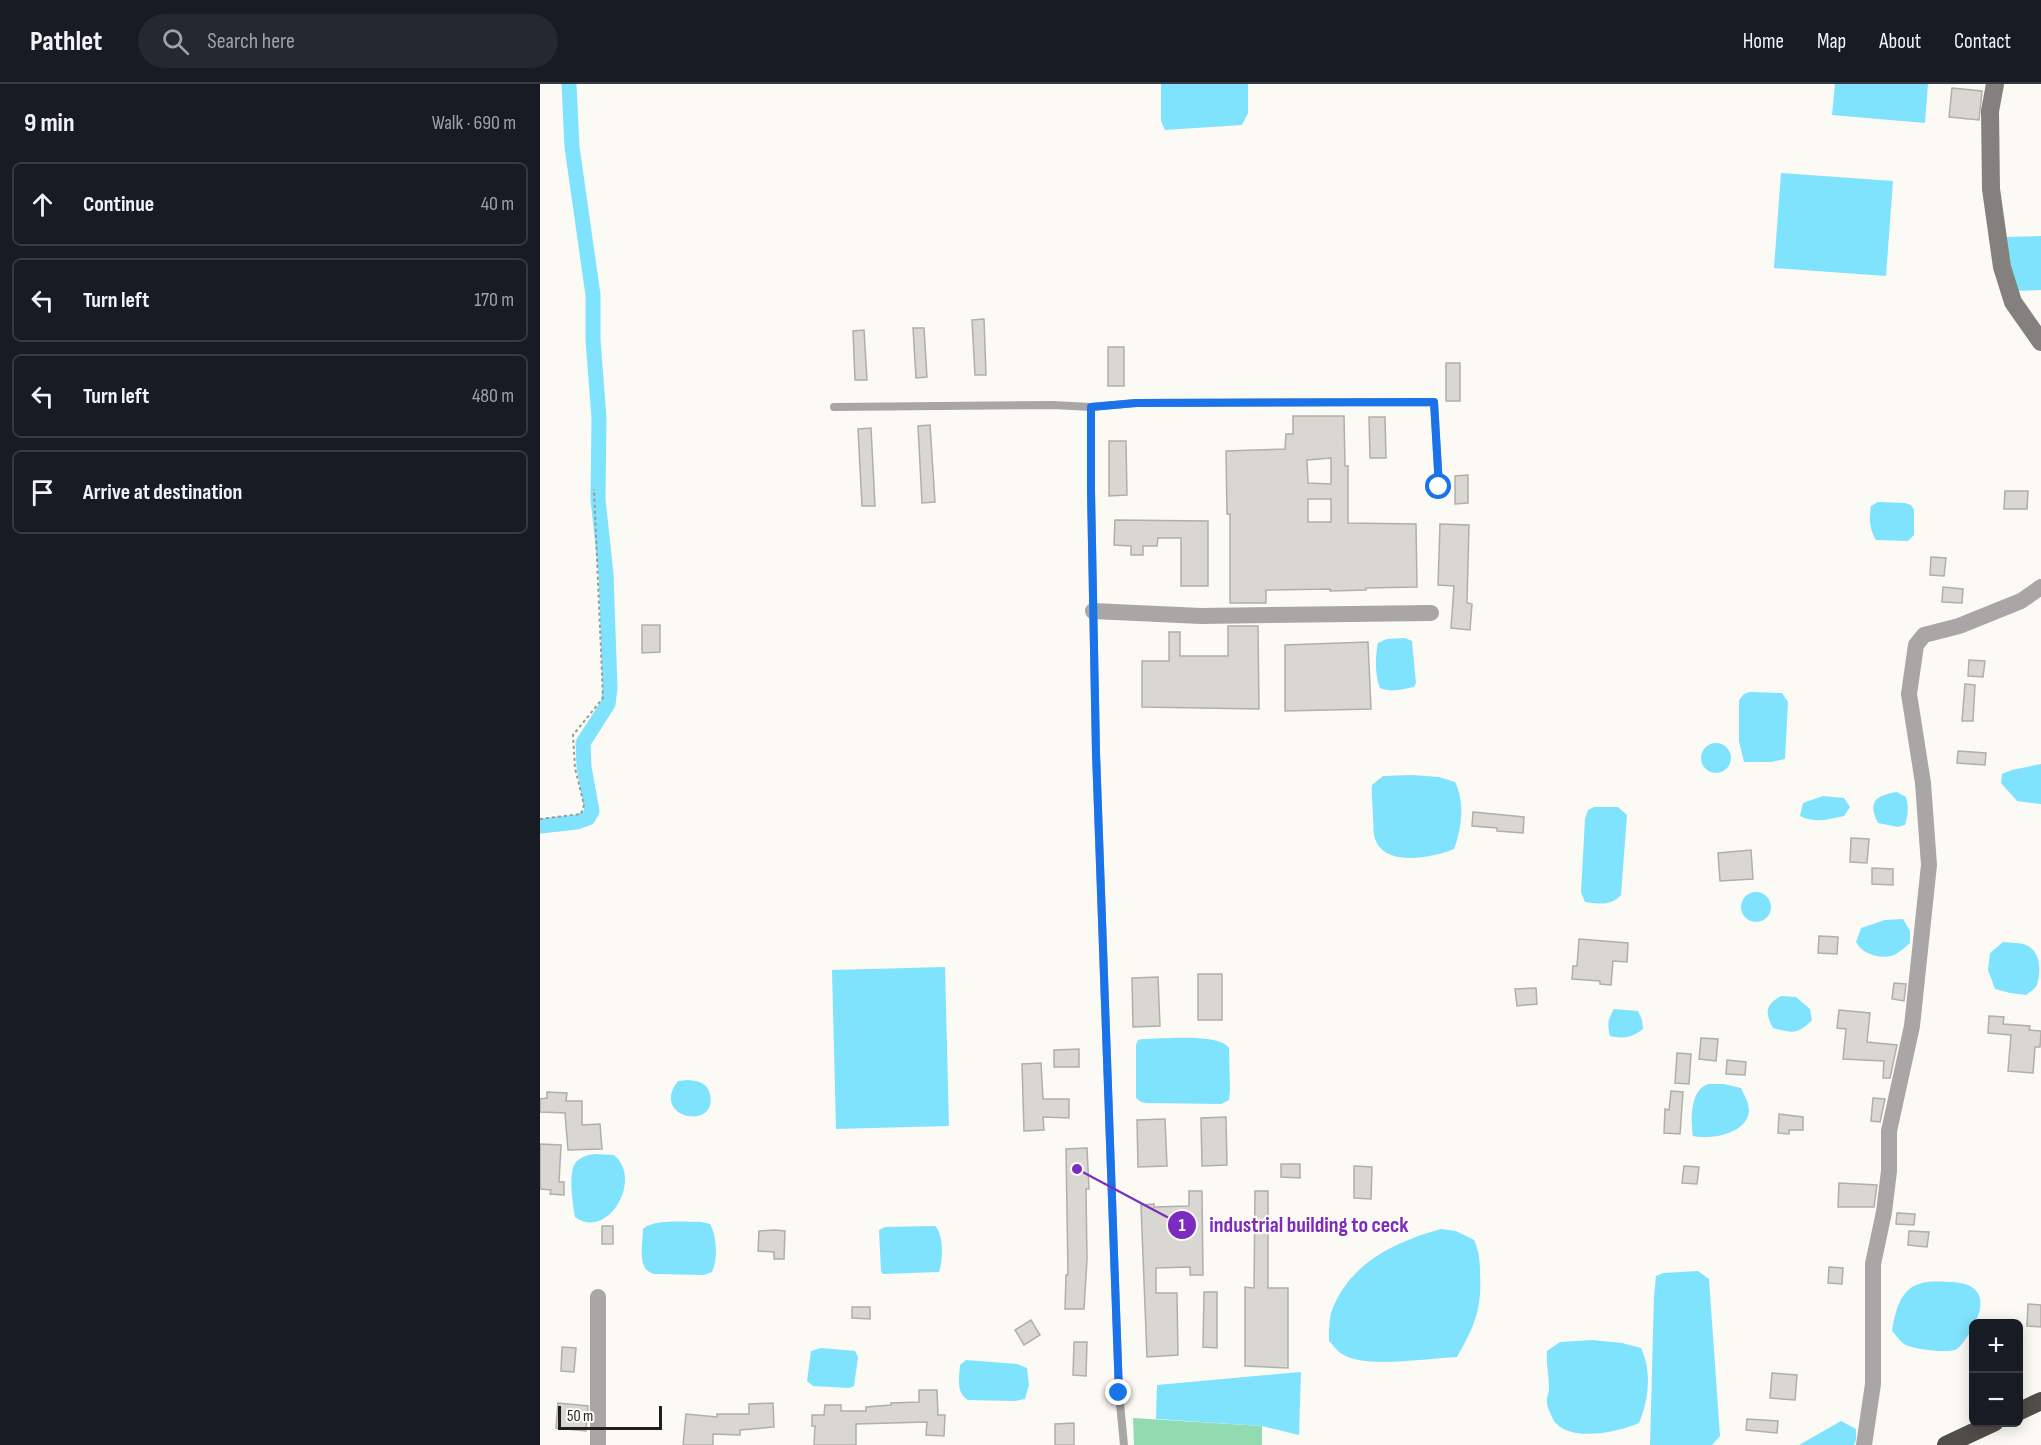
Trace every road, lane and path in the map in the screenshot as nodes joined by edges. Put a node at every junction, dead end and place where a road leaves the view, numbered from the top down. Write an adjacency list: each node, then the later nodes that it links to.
1 (1995, 84): 2 (street)
2 (2041, 342)
3 (834, 407): 4 (lane)
4 (1091, 407): 5 (lane); 8 (lane)
5 (1439, 487)
6 (594, 489): 10 (path)
7 (2041, 587): 17 (street)
8 (1093, 611): 9 (street); 16 (lane)
9 (1431, 613)
10 (540, 819)
11 (598, 1297): 15 (street)
12 (2041, 1401): 13 (highway)
13 (2023, 1410)
14 (1984, 1427): 18 (highway)
15 (598, 1445)
16 (1124, 1445)
17 (1864, 1445)
18 (1946, 1445)

